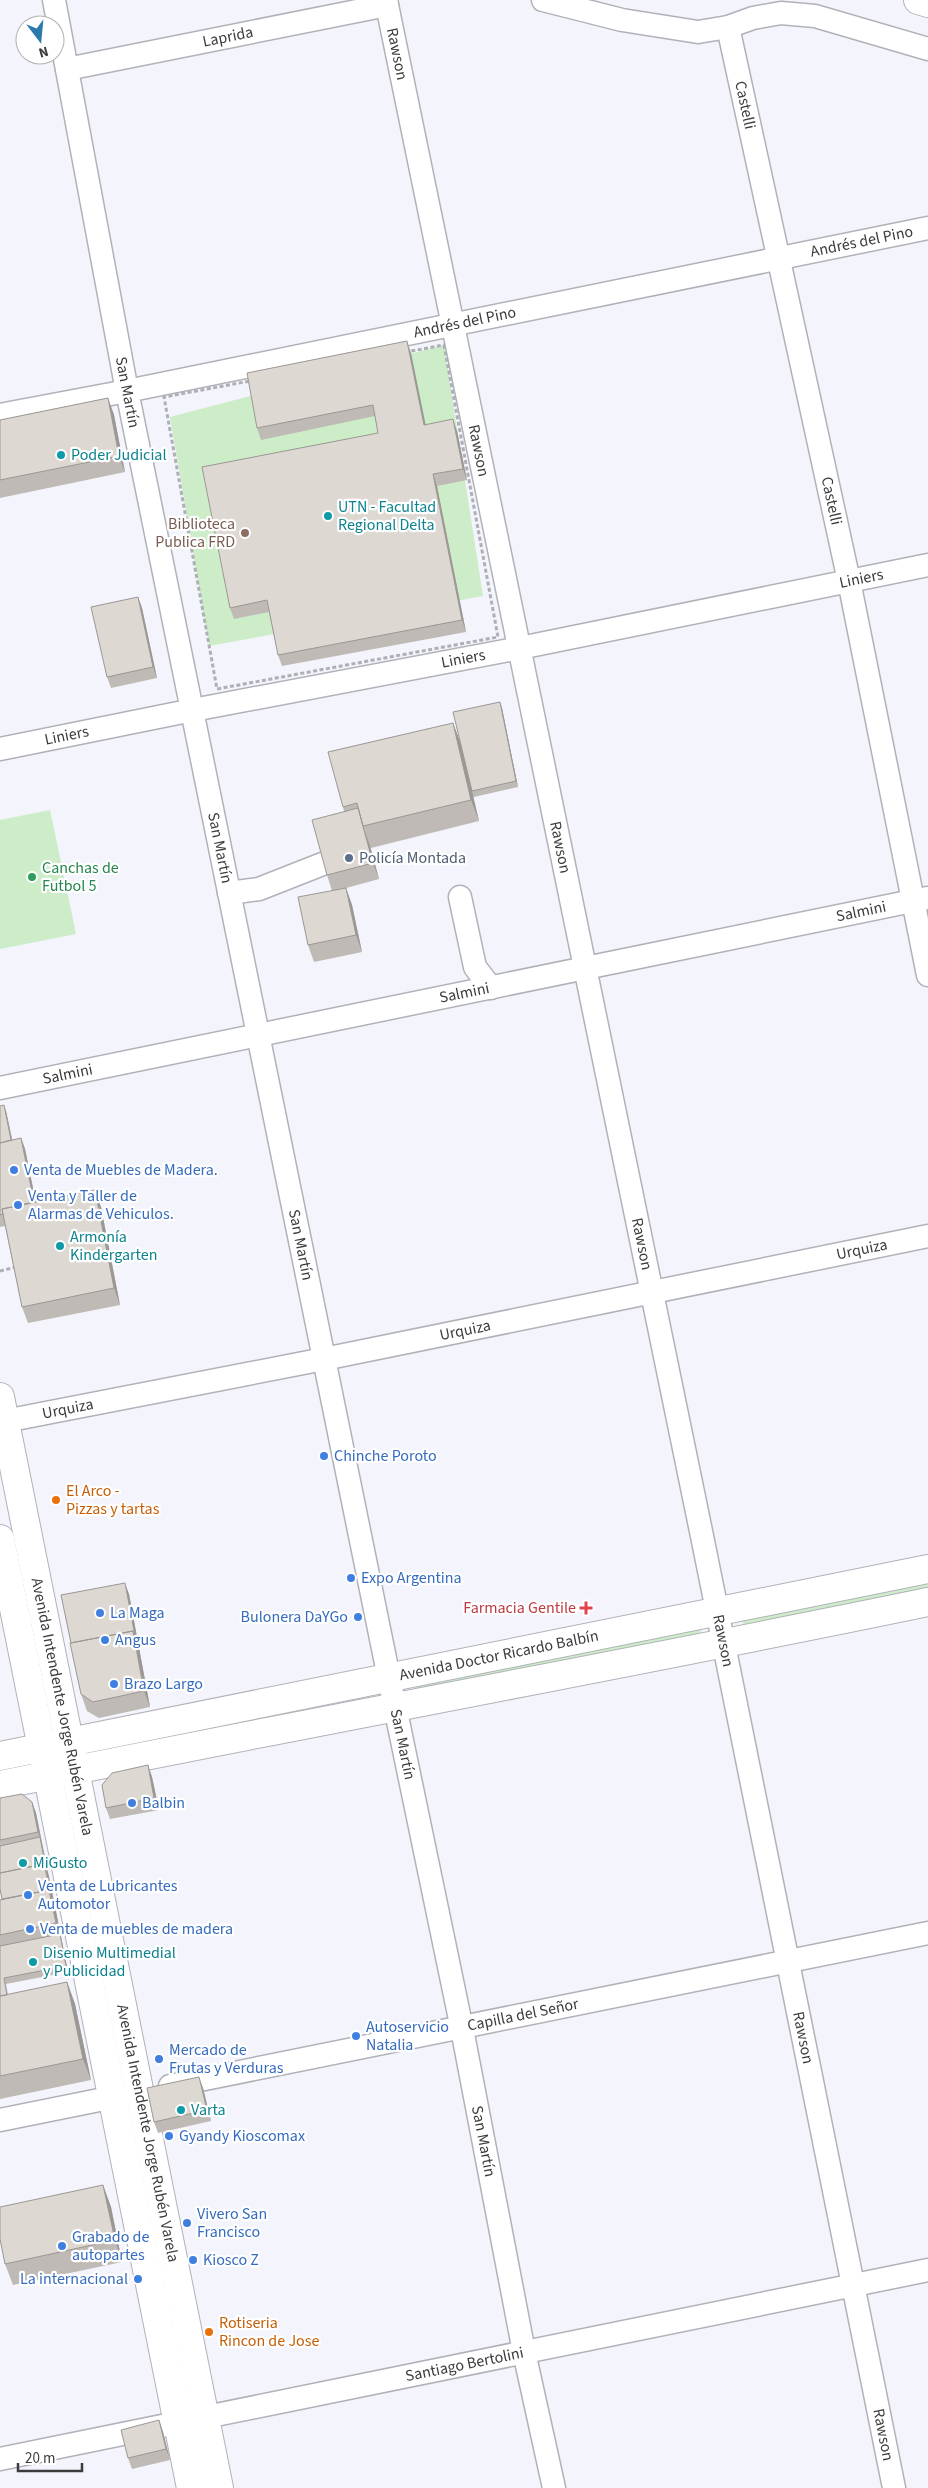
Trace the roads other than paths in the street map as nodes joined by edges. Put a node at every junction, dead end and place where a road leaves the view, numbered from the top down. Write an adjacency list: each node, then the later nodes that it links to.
1 (54, 0): 8 (street, San Martín)
2 (543, 0): 6 (street)
3 (918, 0): 4 (main road)
4 (928, 2)
5 (387, 3): 8 (street, Laprida); 11 (street, Rawson)
6 (728, 27): 7 (street); 10 (street, Castelli)
7 (928, 49)
8 (67, 69): 12 (street, San Martín)
9 (928, 228): 10 (street, Andrés del Pino)
10 (778, 259): 11 (street, Andrés del Pino); 15 (street, Castelli)
11 (454, 324): 12 (street, Andrés del Pino); 16 (street, Rawson)
12 (127, 391): 13 (street, Andrés del Pino); 17 (street, San Martín)
13 (0, 415)
14 (928, 565): 15 (street, Liniers)
15 (849, 581): 16 (street, Liniers); 22 (street, Castelli)
16 (520, 648): 17 (street, Liniers); 23 (street, Rawson)
17 (193, 710): 18 (street, Liniers); 20 (street, San Martín)
18 (0, 749)
19 (325, 862): 20 (street)
20 (230, 892): 26 (street, San Martín)
21 (460, 897): 25 (street)
22 (921, 900): 23 (street, Salmini); 24 (street, Castelli)
23 (586, 968): 25 (street, Salmini); 29 (street, Rawson)
24 (928, 975)
25 (491, 988): 26 (street, Salmini)
26 (258, 1035): 27 (street, Salmini); 30 (street, San Martín)
27 (0, 1088)
28 (928, 1236): 29 (street, Urquiza)
29 (652, 1292): 30 (street, Urquiza); 35 (street, Rawson)
30 (324, 1359): 31 (street, Urquiza); 37 (street, San Martín)
31 (2, 1413): 39 (main road, Avenida Intendente Jorge Rubén Varela)
32 (0, 1539): 40 (main road, Avenida Intendente Jorge Rubén Varela)
33 (928, 1569): 35 (main road, Avenida Doctor Ricardo Balbín)
34 (928, 1602): 36 (main road, Avenida Doctor Ricardo Balbín)
35 (717, 1612): 36 (street, Rawson); 37 (main road, Avenida Doctor Ricardo Balbín)
36 (724, 1644): 38 (main road, Avenida Doctor Ricardo Balbín); 46 (street, Rawson)
37 (389, 1678): 38 (street, San Martín); 39 (main road, Avenida Doctor Ricardo Balbín)
38 (395, 1706): 42 (main road, Avenida Doctor Ricardo Balbín); 47 (street, San Martín)
39 (69, 1742): 40 (main road, Avenida Doctor Ricardo Balbín); 42 (main road, Avenida Intendente Jorge Rubén Varela)
40 (42, 1748): 41 (main road, Avenida Doctor Ricardo Balbín); 43 (main road, Avenida Intendente Jorge Rubén Varela)
41 (0, 1756)
42 (75, 1770): 43 (main road, Avenida Doctor Ricardo Balbín); 48 (main road, Avenida Intendente Jorge Rubén Varela)
43 (48, 1776): 44 (main road, Avenida Doctor Ricardo Balbín); 48 (main road, Avenida Intendente Jorge Rubén Varela)
44 (0, 1785)
45 (928, 1933): 46 (street, Capilla del Señor)
46 (788, 1962): 47 (street, Capilla del Señor); 51 (street, Rawson)
47 (462, 2028): 48 (street, Capilla del Señor); 52 (street, San Martín)
48 (127, 2094): 49 (street, Capilla del Señor); 53 (main road, Avenida Intendente Jorge Rubén Varela); 54 (main road, Avenida Intendente Jorge Rubén Varela)
49 (0, 2120)
50 (928, 2270): 51 (street, Santiago Bertolini)
51 (853, 2285): 52 (street, Santiago Bertolini); 59 (street, Rawson)
52 (524, 2352): 53 (street, Santiago Bertolini); 58 (street, San Martín)
53 (204, 2418): 54 (street, Santiago Bertolini); 57 (main road, Avenida Intendente Jorge Rubén Varela)
54 (178, 2423): 55 (street, Santiago Bertolini); 56 (main road, Avenida Intendente Jorge Rubén Varela)
55 (0, 2459)
56 (191, 2488)
57 (219, 2488)
58 (554, 2488)
59 (894, 2488)

